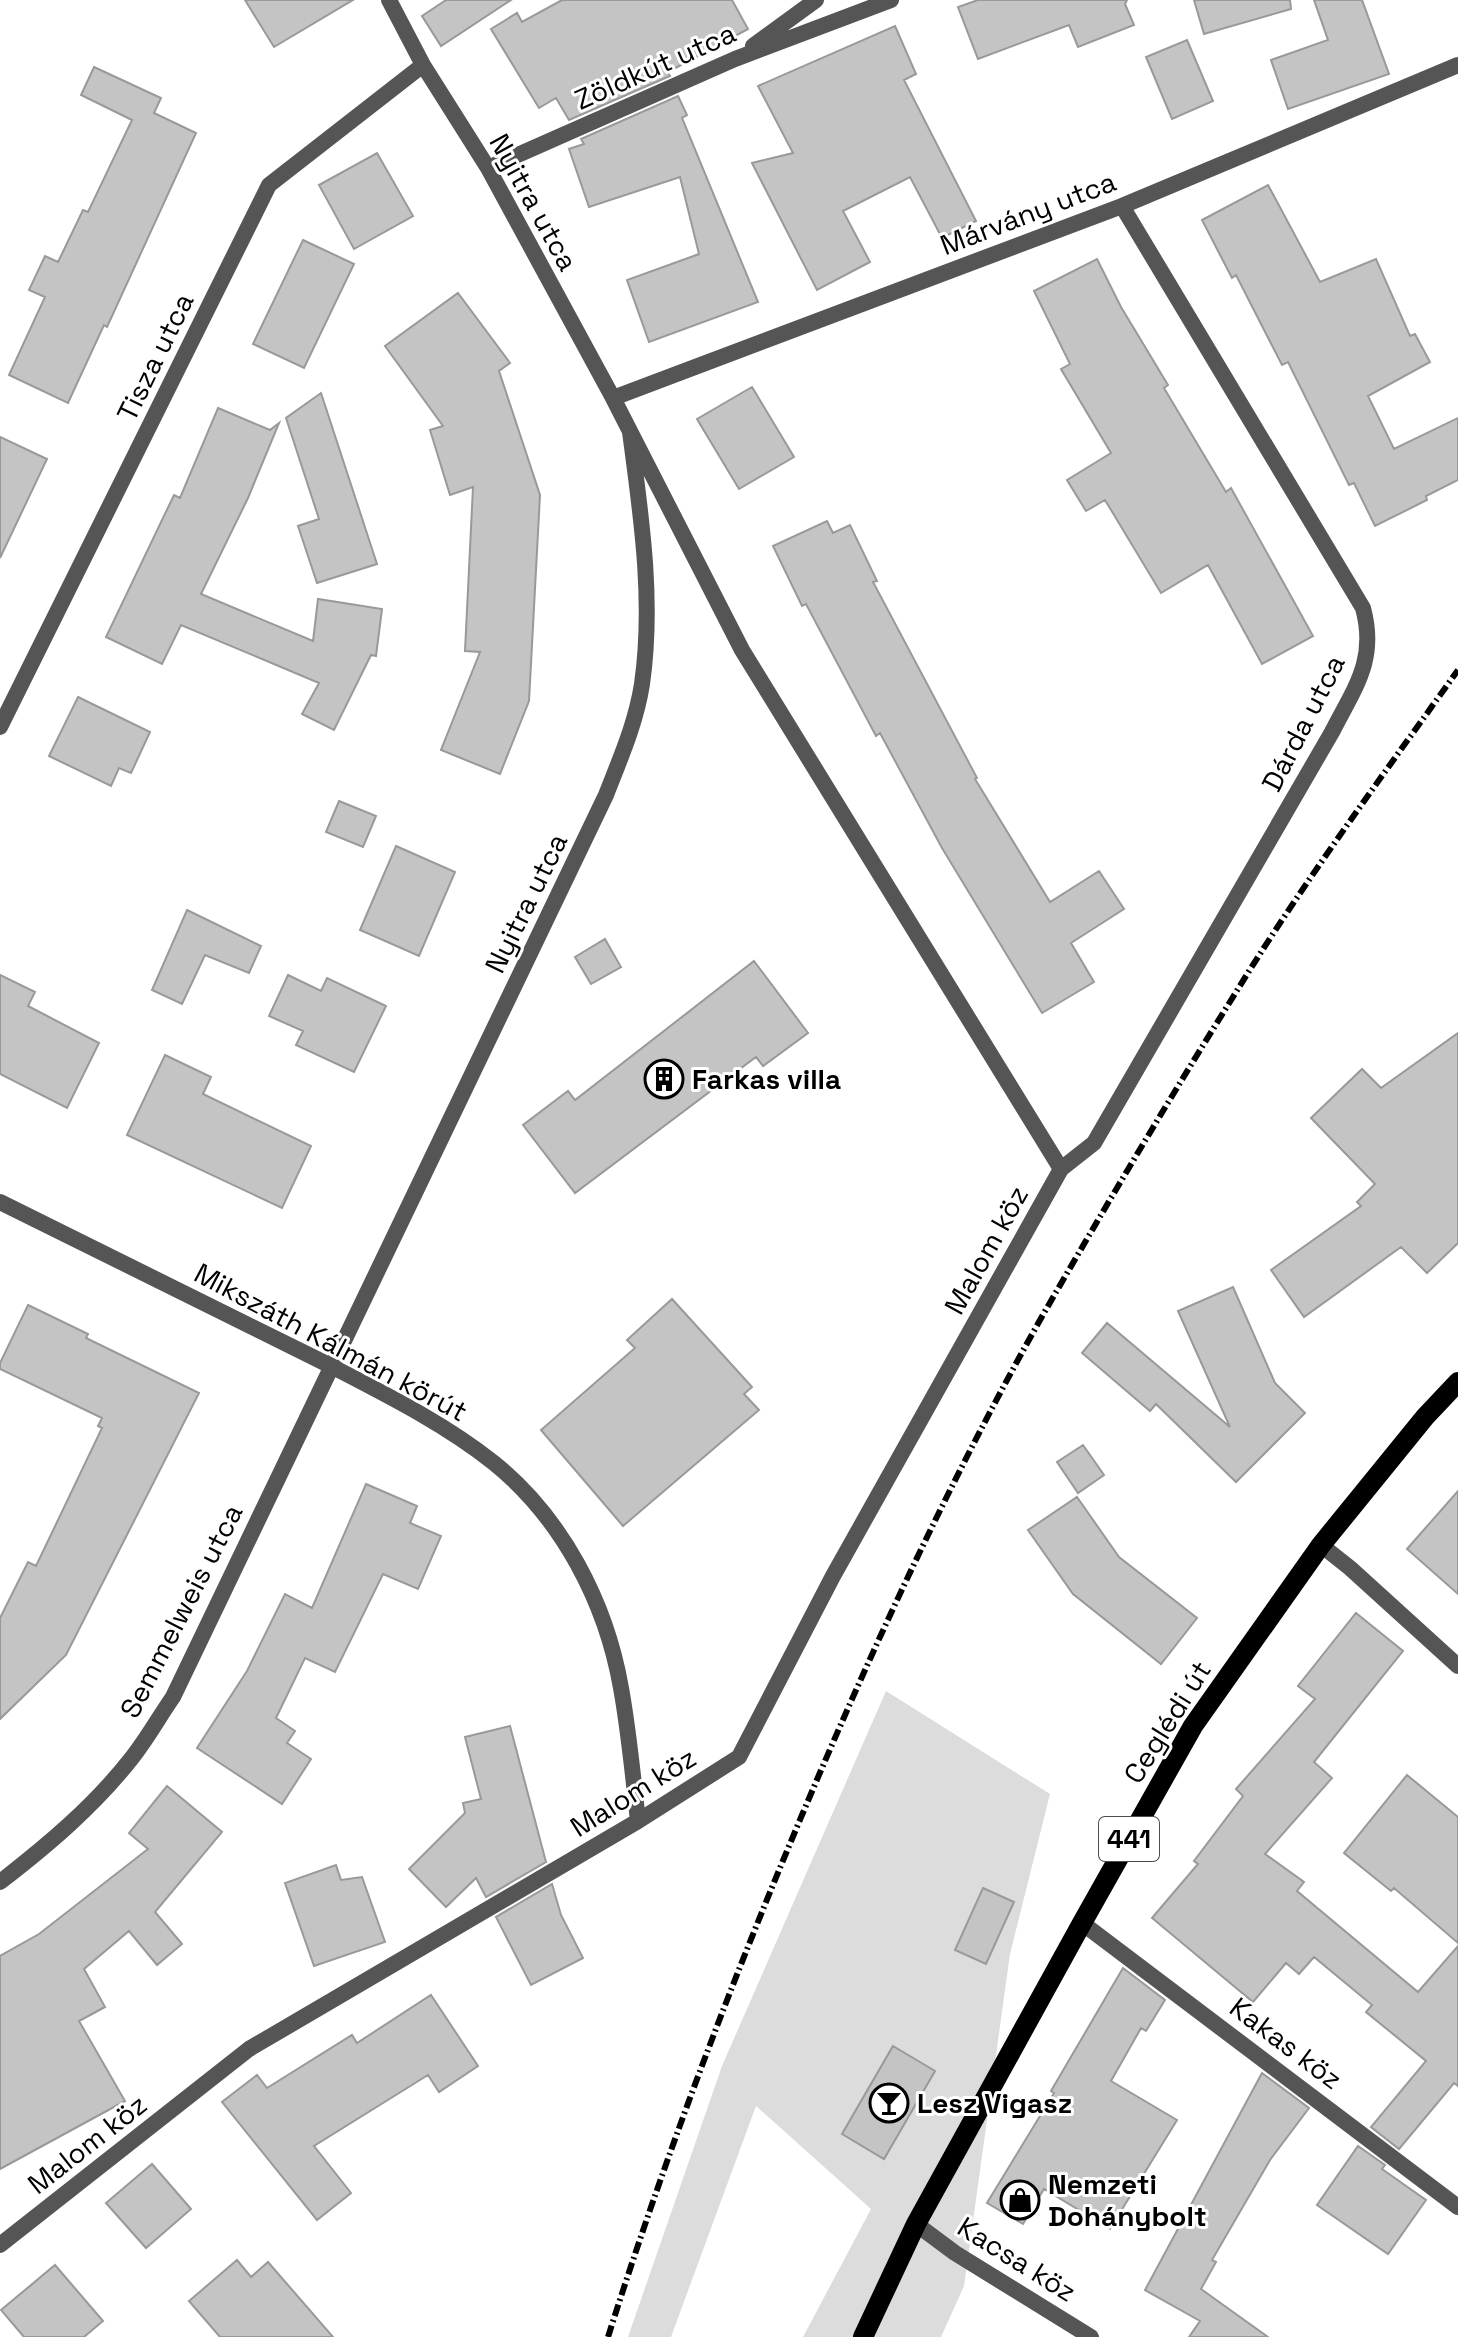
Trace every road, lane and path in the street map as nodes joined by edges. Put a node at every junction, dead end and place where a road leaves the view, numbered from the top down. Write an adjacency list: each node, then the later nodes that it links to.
1 (389, 0): 5 (street, Nyitra utca)
2 (816, 0): 4 (street)
3 (891, 0): 4 (street, Zöldkút utca)
4 (735, 59): 7 (street, Zöldkút utca)
5 (423, 65): 7 (street, Nyitra utca); 11 (street, Tisza utca)
6 (1458, 65): 8 (street, Márvány utca)
7 (488, 168): 9 (street, Nyitra utca)
8 (1122, 206): 9 (street, Márvány utca); 12 (street, Dárda utca)
9 (613, 398): 10 (street, Nyitra utca)
10 (630, 432): 12 (street, Nyitra utca); 14 (street, Nyitra utca)
11 (0, 727)
12 (1061, 1169): 18 (street, Malom köz)
13 (0, 1202): 14 (street, Mikszáth Kálmán körút)
14 (331, 1366): 18 (street, Mikszáth Kálmán körút); 19 (street, Semmelweis utca)
15 (1458, 1382): 16 (main road, Ceglédi út / 441)
16 (1321, 1545): 17 (street); 20 (main road, Ceglédi út / 441)
17 (1458, 1666)
18 (638, 1821): 23 (street, Malom köz)
19 (0, 1882)
20 (1082, 1923): 21 (street, Kakas köz); 22 (main road, Ceglédi út / 441)
21 (1458, 2207)
22 (916, 2224): 24 (main road, Ceglédi út / 441); 25 (street, Kacsa köz)
23 (0, 2245)
24 (863, 2337)
25 (1091, 2337)

